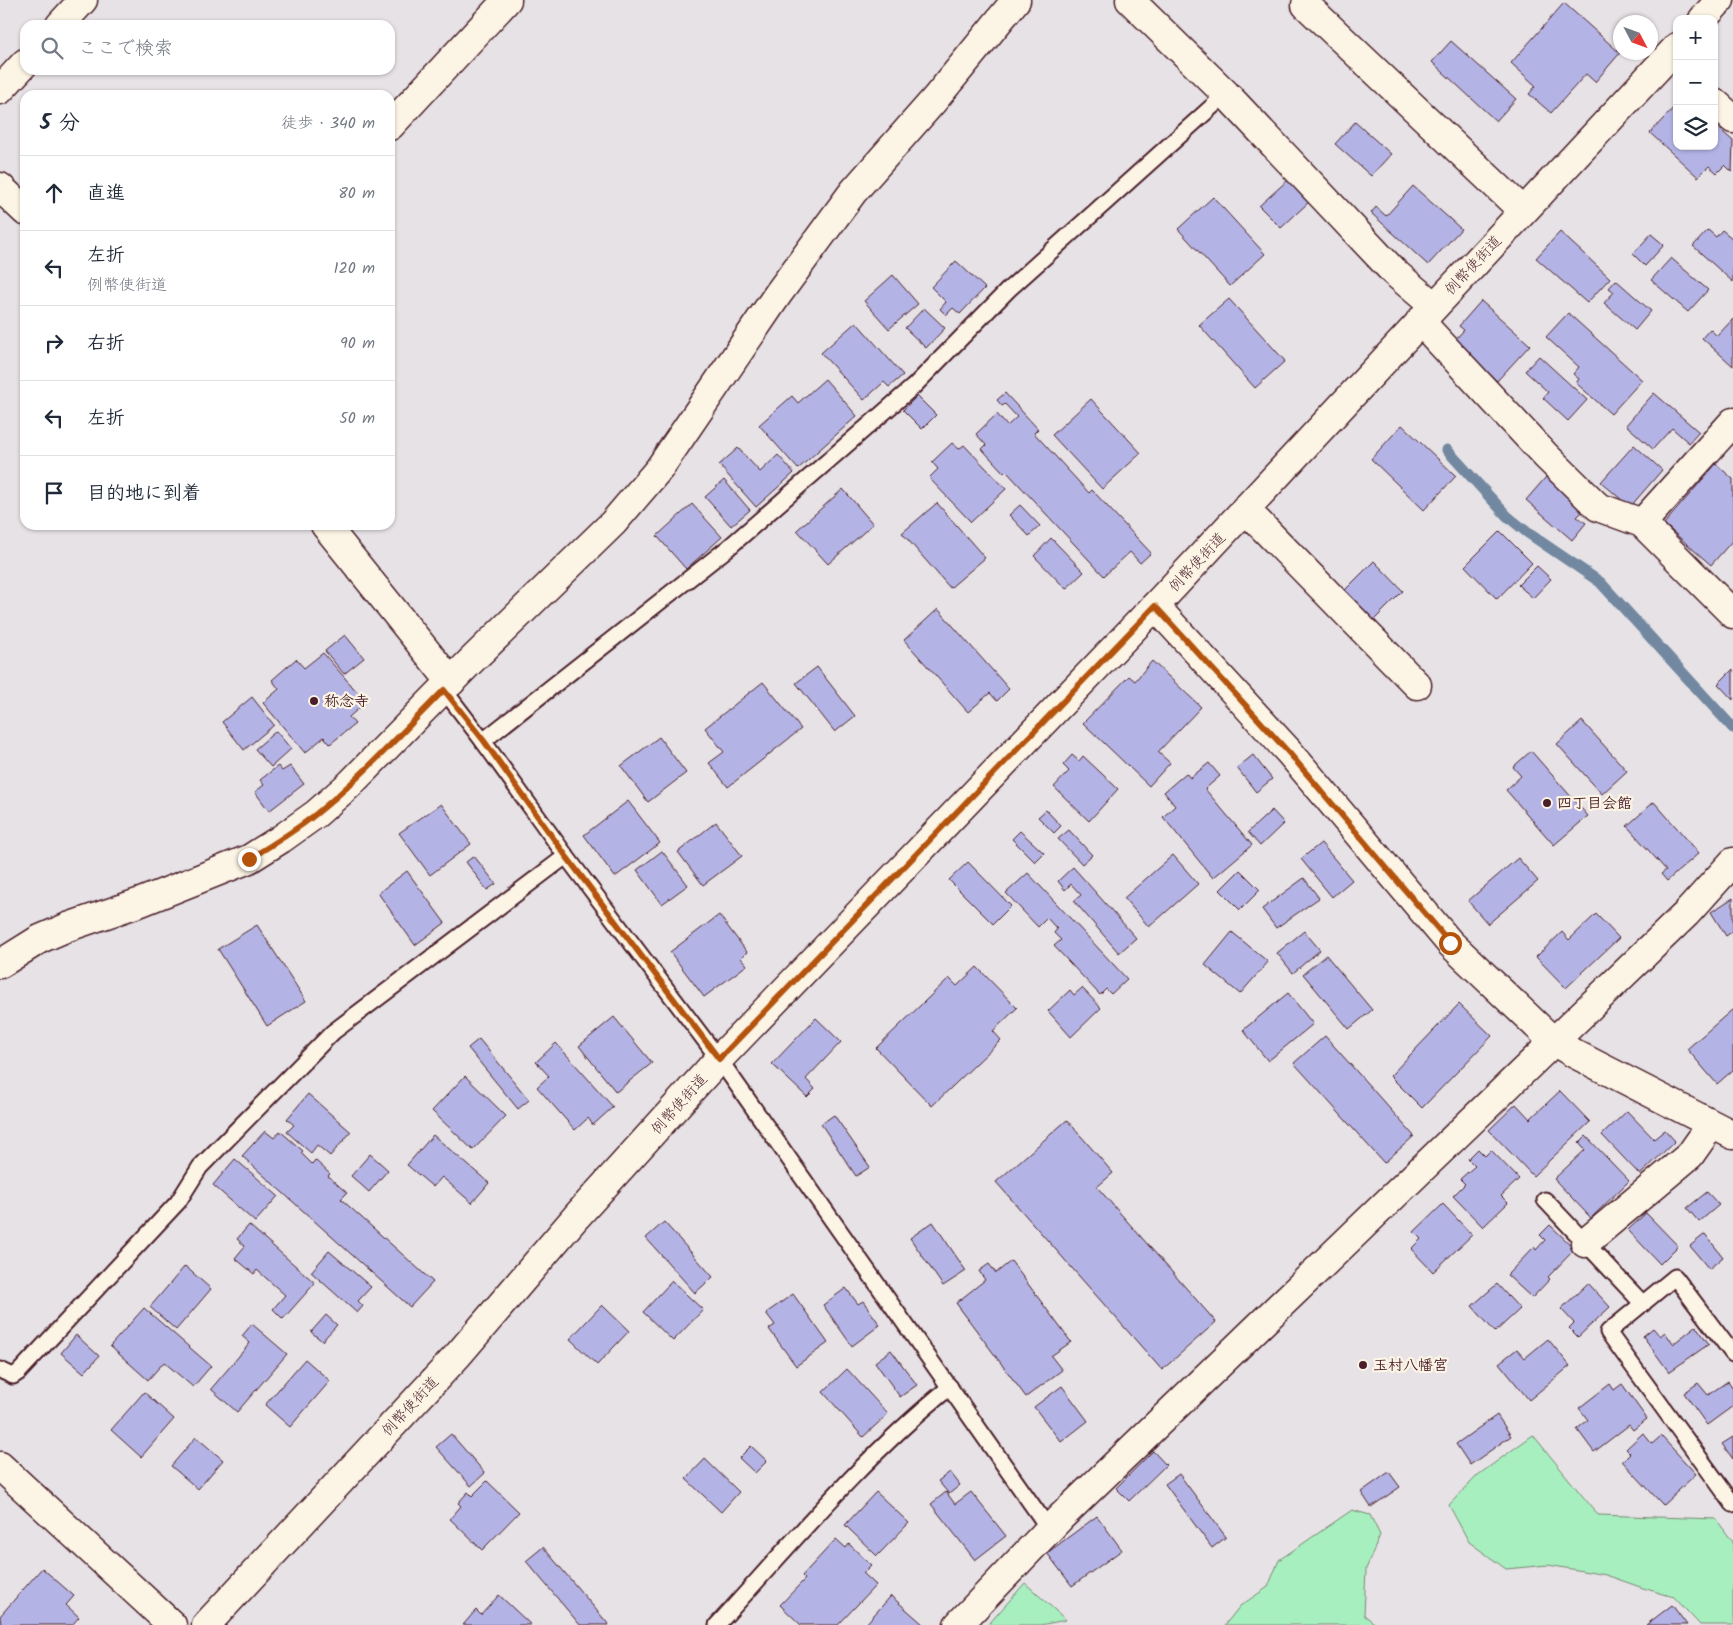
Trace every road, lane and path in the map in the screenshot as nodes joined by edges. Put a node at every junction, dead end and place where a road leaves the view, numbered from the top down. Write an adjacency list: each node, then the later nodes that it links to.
1 (83, 0): 8 (street)
2 (507, 0): 15 (street)
3 (1016, 0): 27 (street)
4 (1130, 0): 12 (street)
5 (1720, 0): 7 (street)
6 (1306, 5): 18 (street)
7 (1707, 15)
8 (65, 20)
9 (1673, 58): 18 (street, 例幣使街道)
10 (20, 68): 11 (street)
11 (0, 90)
12 (1226, 94): 19 (street); 28 (lane)
13 (1717, 105): 14 (street)
14 (1733, 119)
15 (395, 121)
16 (0, 187): 17 (street)
17 (20, 206)
18 (1523, 211): 19 (street, 例幣使街道)
19 (1427, 314): 21 (street, 例幣使街道); 22 (street)
20 (1733, 422): 22 (street)
21 (1245, 509): 24 (street, 例幣使街道); 26 (street)
22 (1642, 523): 25 (street)
23 (329, 530): 27 (street)
24 (1155, 606): 32 (street); 33 (street, 例幣使街道)
25 (1733, 614)
26 (1417, 684)
27 (448, 686): 28 (lane); 31 (street)
28 (484, 741): 29 (lane)
29 (566, 856): 33 (lane); 39 (lane)
30 (1733, 862): 32 (street)
31 (0, 964)
32 (1553, 1041): 34 (street); 43 (street)
33 (719, 1059): 40 (lane); 45 (street, 例幣使街道)
34 (1722, 1130): 36 (street)
35 (1545, 1200): 36 (lane)
36 (1585, 1243): 37 (lane)
37 (1643, 1304): 38 (lane); 42 (lane)
38 (1733, 1354)
39 (0, 1370)
40 (950, 1387): 43 (lane); 46 (lane)
41 (0, 1466): 44 (street)
42 (1732, 1501)
43 (1049, 1529): 47 (street)
44 (172, 1625)
45 (206, 1625)
46 (717, 1625)
47 (958, 1625)

